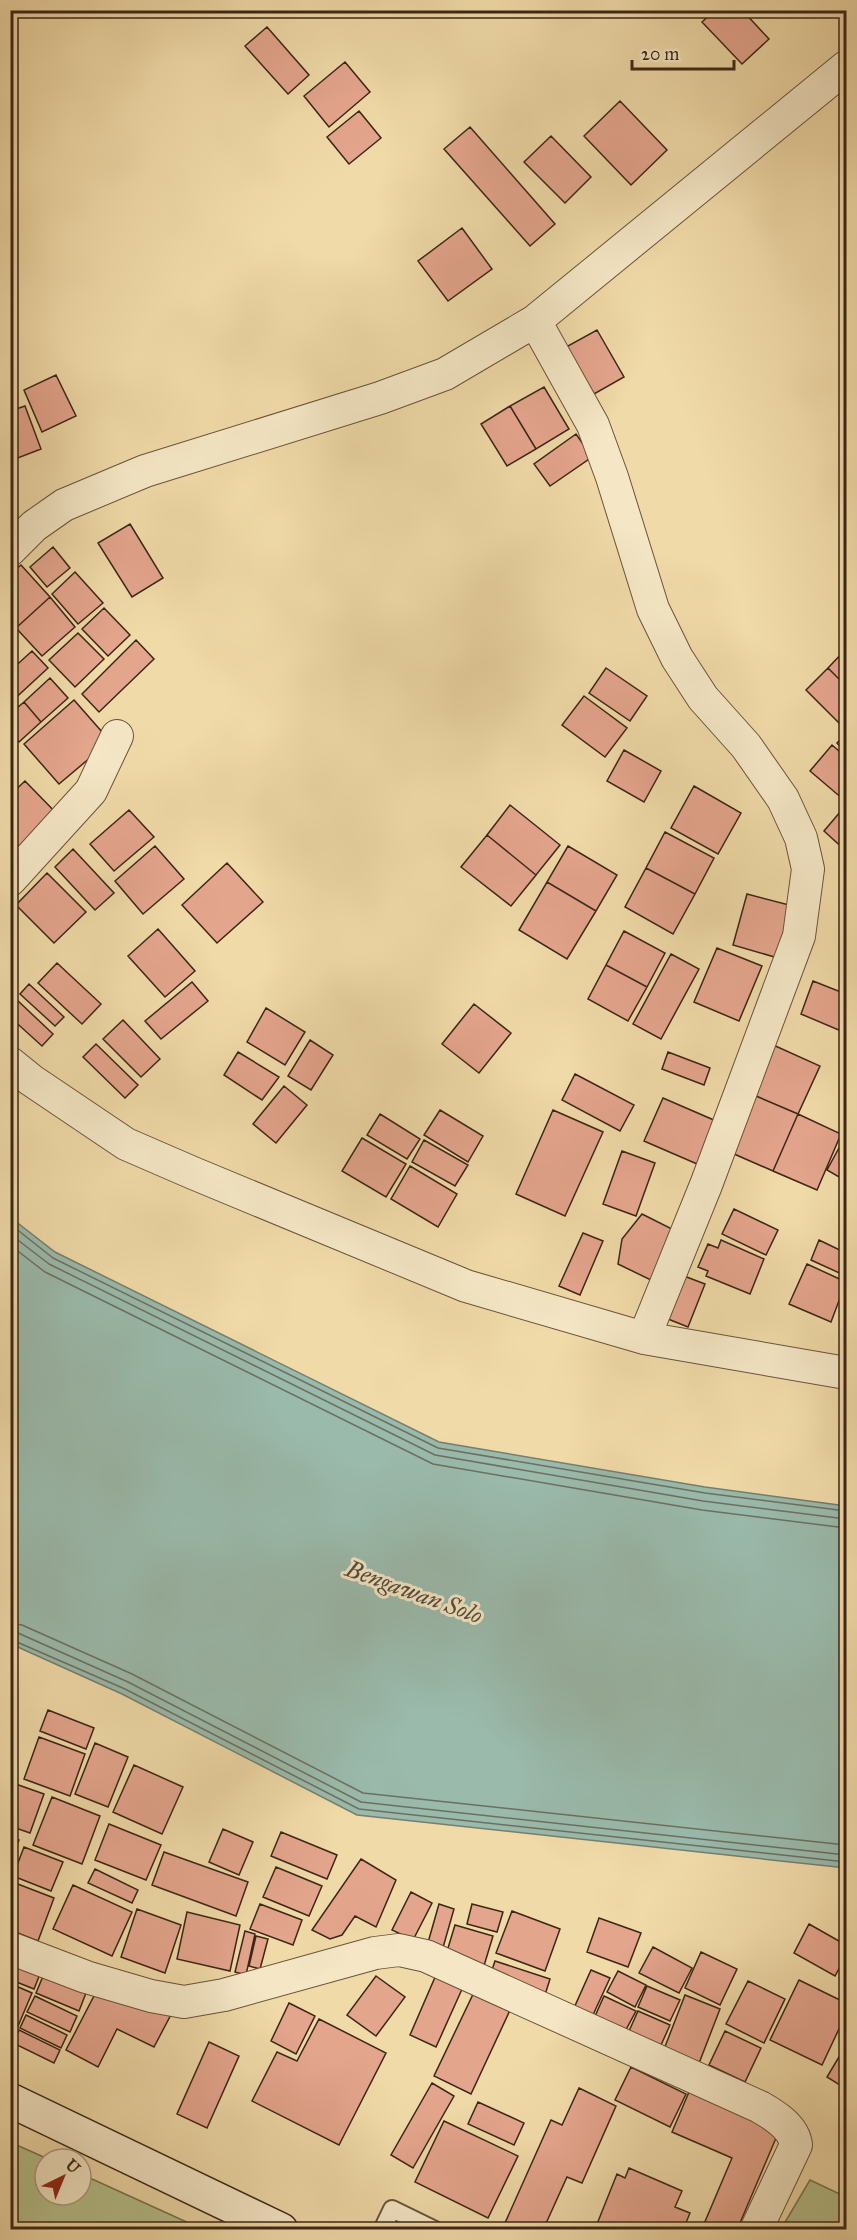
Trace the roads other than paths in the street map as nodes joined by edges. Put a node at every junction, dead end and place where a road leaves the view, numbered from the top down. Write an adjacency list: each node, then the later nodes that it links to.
1 (846, 67): 2 (street)
2 (535, 321): 3 (street); 7 (street)
3 (10, 550)
4 (117, 736): 5 (street)
5 (10, 880)
6 (10, 1063): 7 (street)
7 (644, 1338): 8 (street)
8 (846, 1373)
9 (10, 1948): 14 (street)
10 (10, 2100): 11 (street)
11 (281, 2229)
12 (381, 2229): 13 (lane)
13 (435, 2229)
14 (756, 2229)

